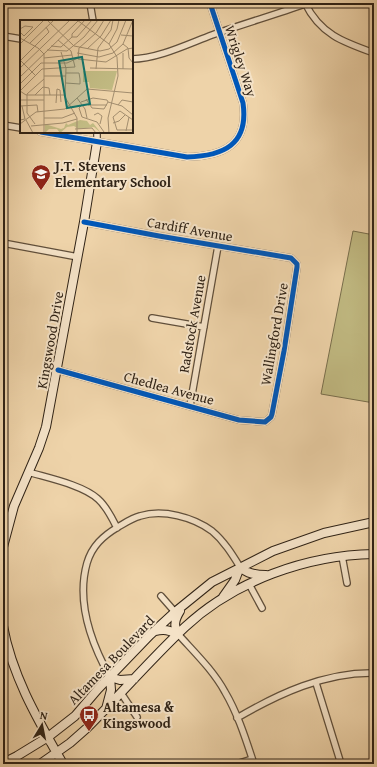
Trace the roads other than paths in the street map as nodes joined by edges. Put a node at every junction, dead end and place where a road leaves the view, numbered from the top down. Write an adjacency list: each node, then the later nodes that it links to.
1 (90, 3): 4 (street)
2 (210, 3): 5 (street, Wrigley Way)
3 (305, 4): 5 (street); 8 (street)
4 (93, 20)
5 (219, 32): 9 (street); 14 (street, Wrigley Way)
6 (3, 36): 7 (street)
7 (20, 39)
8 (374, 53)
9 (133, 59)
10 (3, 125): 11 (street)
11 (20, 128)
12 (47, 133): 14 (street, Wrigley Way)
13 (97, 133): 14 (street, Kingswood Drive)
14 (97, 142): 15 (main road, Kingswood Drive)
15 (84, 222): 17 (street, Cardiff Avenue); 18 (main road, Kingswood Drive)
16 (3, 243): 18 (street)
17 (218, 246): 19 (street, Cardiff Avenue); 21 (street, Radstock Avenue)
18 (78, 257): 22 (main road, Kingswood Drive)
19 (292, 259): 24 (street, Wallingford Drive)
20 (152, 318): 21 (street)
21 (204, 327): 23 (street, Radstock Avenue)
22 (58, 370): 23 (street, Chedlea Avenue); 25 (main road, Kingswood Drive)
23 (190, 406): 24 (street, Chedlea Avenue)
24 (272, 414)
25 (28, 472): 27 (street); 28 (main road, Kingswood Drive)
26 (374, 522): 31 (main road, Altamesa Boulevard)
27 (118, 528): 31 (street); 44 (street)
28 (3, 547)
29 (374, 554): 30 (main road)
30 (342, 556): 32 (main road); 33 (street)
31 (240, 567): 32 (main road); 36 (main road); 37 (main road, Altamesa Boulevard)
32 (269, 576): 34 (main road)
33 (347, 583)
34 (249, 584): 36 (main road); 38 (street)
35 (161, 596): 39 (street)
36 (222, 599): 42 (main road)
37 (185, 604): 39 (main road, Altamesa Boulevard); 42 (main road)
38 (262, 608)
39 (175, 612): 41 (main road, Altamesa Boulevard)
40 (3, 626): 51 (main road)
41 (155, 631): 42 (main road); 44 (main road, Altamesa Boulevard)
42 (178, 634): 45 (main road); 50 (street)
43 (374, 674): 46 (street)
44 (110, 677): 45 (main road); 48 (main road); 51 (main road, Altamesa Boulevard)
45 (134, 679): 47 (main road)
46 (316, 682): 50 (street); 58 (street)
47 (121, 693): 48 (main road); 49 (street)
48 (106, 710): 52 (main road)
49 (137, 718)
50 (237, 718): 53 (street)
51 (48, 737): 52 (main road); 54 (main road, Altamesa Boulevard)
52 (57, 753): 55 (main road); 56 (main road)
53 (253, 762): 57 (street)
54 (3, 763)
55 (40, 764)
56 (63, 764)
57 (236, 764)
58 (341, 764)

